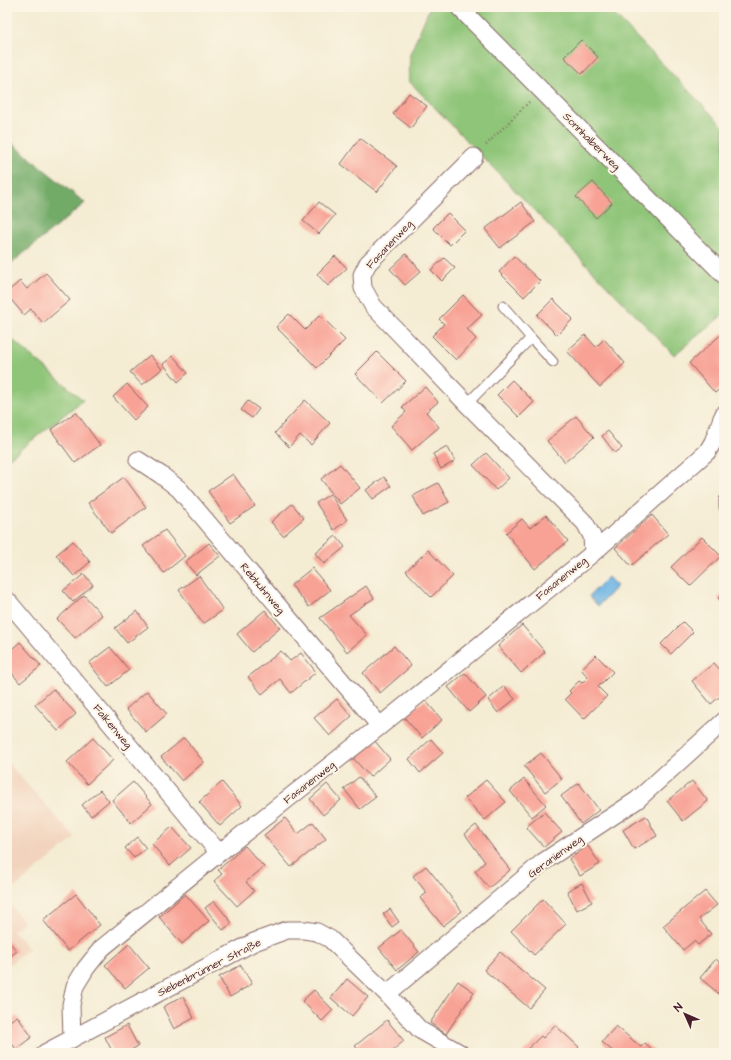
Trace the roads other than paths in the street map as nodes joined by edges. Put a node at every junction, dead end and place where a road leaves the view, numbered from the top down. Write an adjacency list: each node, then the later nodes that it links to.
1 (459, 7): 3 (street, Sonnhalberweg)
2 (474, 157): 7 (street, Fasanenweg)
3 (724, 275)
4 (503, 306): 5 (lane)
5 (531, 338): 6 (lane); 7 (lane)
6 (553, 362)
7 (467, 404): 12 (street, Fasanenweg)
8 (724, 414): 12 (street, Fasanenweg)
9 (138, 460): 15 (street, Rebhuhnweg)
10 (724, 500): 11 (lane)
11 (724, 507)
12 (592, 552): 15 (street, Fasanenweg)
13 (7, 600): 16 (street, Falkenweg)
14 (724, 721): 17 (street, Geranienweg)
15 (380, 726): 16 (street, Fasanenweg)
16 (219, 853): 18 (street, Fasanenweg)
17 (387, 994): 18 (street, Siebenbrünner Straße); 20 (street, Siebenbrünner Straße)
18 (72, 1038): 19 (street, Siebenbrünner Straße)
19 (45, 1053)
20 (458, 1053)

